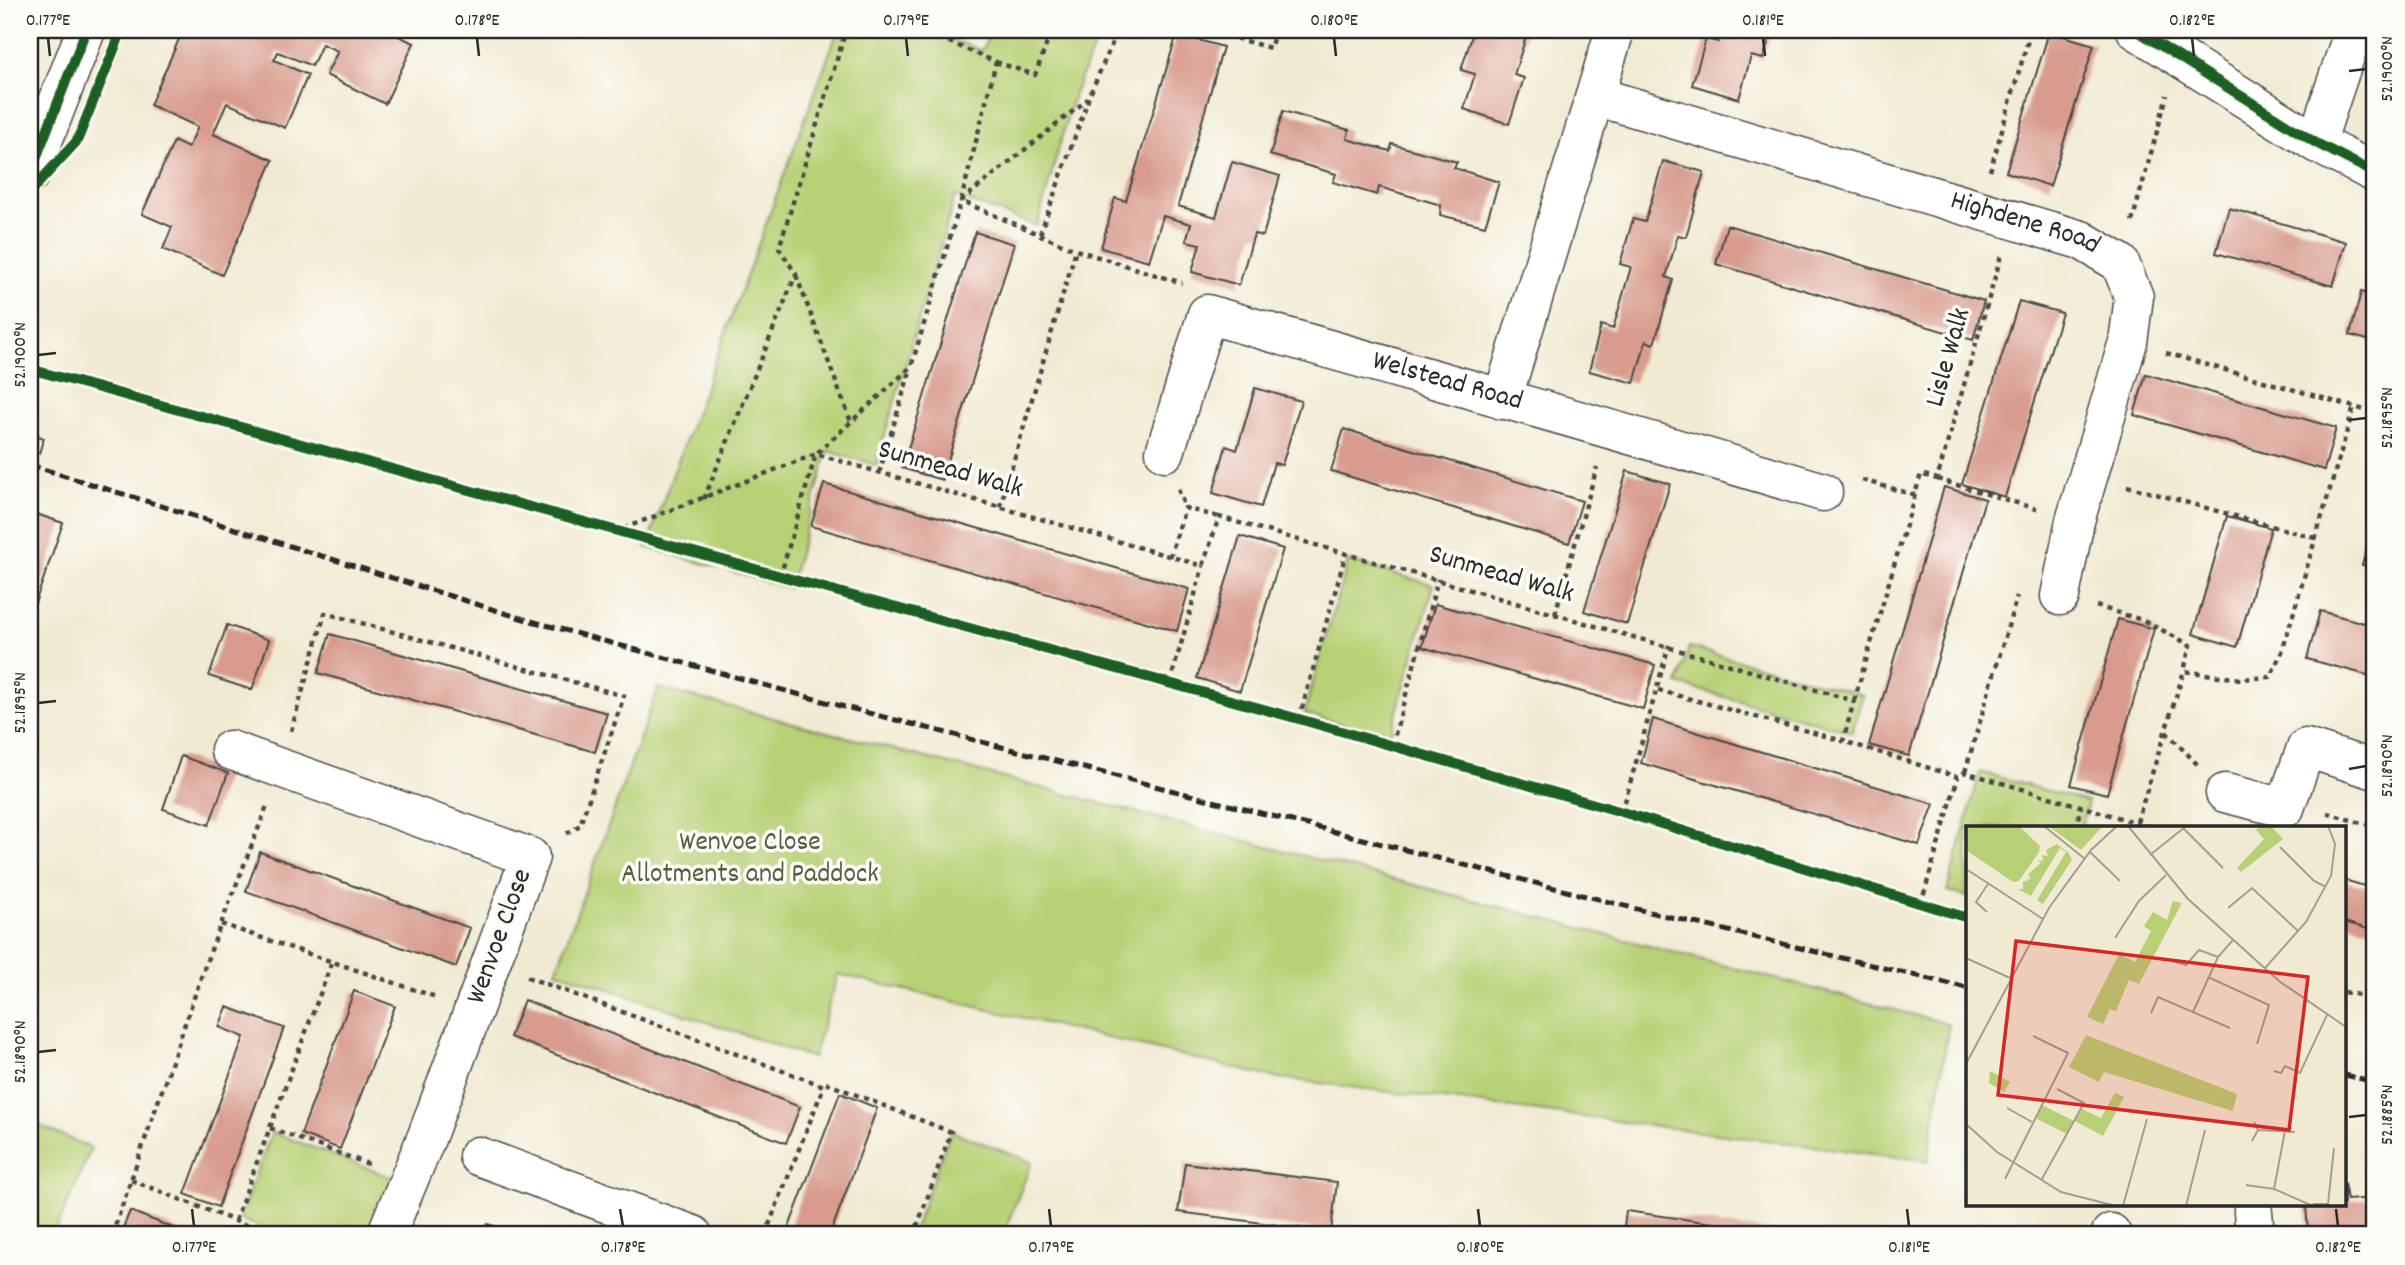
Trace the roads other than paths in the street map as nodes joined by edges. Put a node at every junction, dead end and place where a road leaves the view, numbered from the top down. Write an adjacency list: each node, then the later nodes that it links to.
1 (86, 30): 8 (street)
2 (1615, 30): 5 (street)
3 (2136, 30): 6 (street)
4 (2354, 30): 6 (street)
5 (1595, 96): 9 (street); 12 (street, Highdene Road)
6 (2316, 143): 7 (street)
7 (2375, 173)
8 (30, 174)
9 (1502, 400): 10 (street, Welstead Road); 11 (street, Welstead Road)
10 (1165, 452)
11 (1824, 492)
12 (2060, 596)
13 (230, 750): 17 (street, Wenvoe Close)
14 (2375, 770): 15 (street)
15 (2225, 793)
16 (478, 1156): 18 (street)
17 (386, 1235)
18 (693, 1235)

